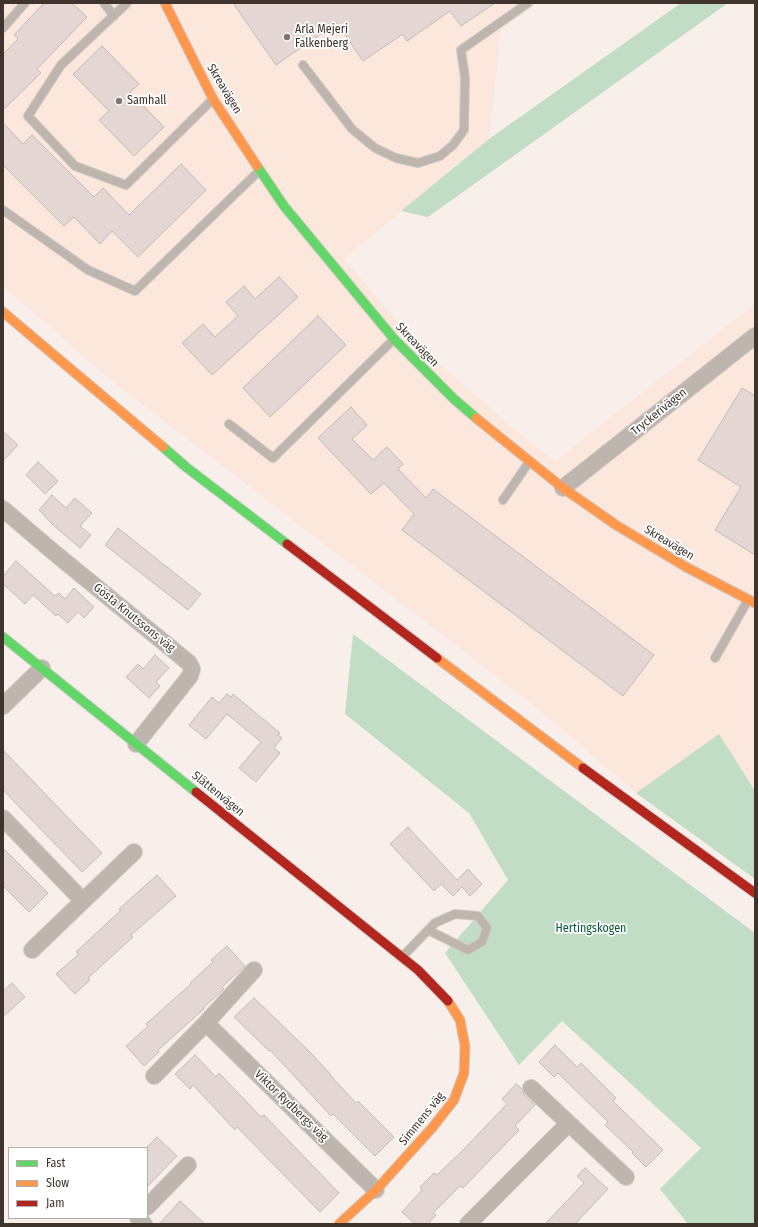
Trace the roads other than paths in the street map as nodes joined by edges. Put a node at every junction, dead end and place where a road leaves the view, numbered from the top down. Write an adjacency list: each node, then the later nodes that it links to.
1 (25, 3): 7 (lane)
2 (104, 3): 6 (lane)
3 (127, 3): 6 (lane)
4 (165, 3): 9 (street, Skreavägen)
5 (528, 3): 8 (lane)
6 (114, 16): 9 (lane)
7 (3, 28)
8 (303, 65)
9 (213, 99): 10 (street, Skreavägen)
10 (260, 169): 11 (lane); 14 (street, Skreavägen)
11 (3, 210)
12 (3, 312): 28 (street)
13 (755, 336): 17 (street, Tryckerivägen)
14 (394, 339): 15 (lane); 16 (street, Skreavägen)
15 (229, 424)
16 (529, 461): 17 (street, Skreavägen); 18 (lane)
17 (563, 488): 20 (street, Skreavägen)
18 (503, 500)
19 (3, 509): 25 (street, Gösta Knutssons väg)
20 (752, 601): 22 (lane)
21 (3, 637): 23 (street, Slättenvägen)
22 (715, 658)
23 (42, 668): 24 (street); 25 (street, Slättenvägen)
24 (3, 706)
25 (136, 744): 32 (street, Slättenvägen)
26 (3, 818): 29 (street)
27 (134, 852): 29 (street)
28 (755, 893)
29 (83, 901): 31 (street)
30 (428, 930): 30 (lane); 32 (lane)
31 (32, 950)
32 (402, 958): 34 (street, Slättenvägen)
33 (254, 970): 35 (street)
34 (418, 970): 41 (street, Simmens väg)
35 (206, 1023): 36 (street); 41 (street, Viktor Rydbergs väg)
36 (154, 1076)
37 (531, 1088): 38 (street)
38 (568, 1124): 40 (street); 44 (street)
39 (188, 1165): 42 (street)
40 (626, 1178)
41 (376, 1190): 43 (street, Simmens väg)
42 (148, 1206)
43 (339, 1224)
44 (468, 1224)

